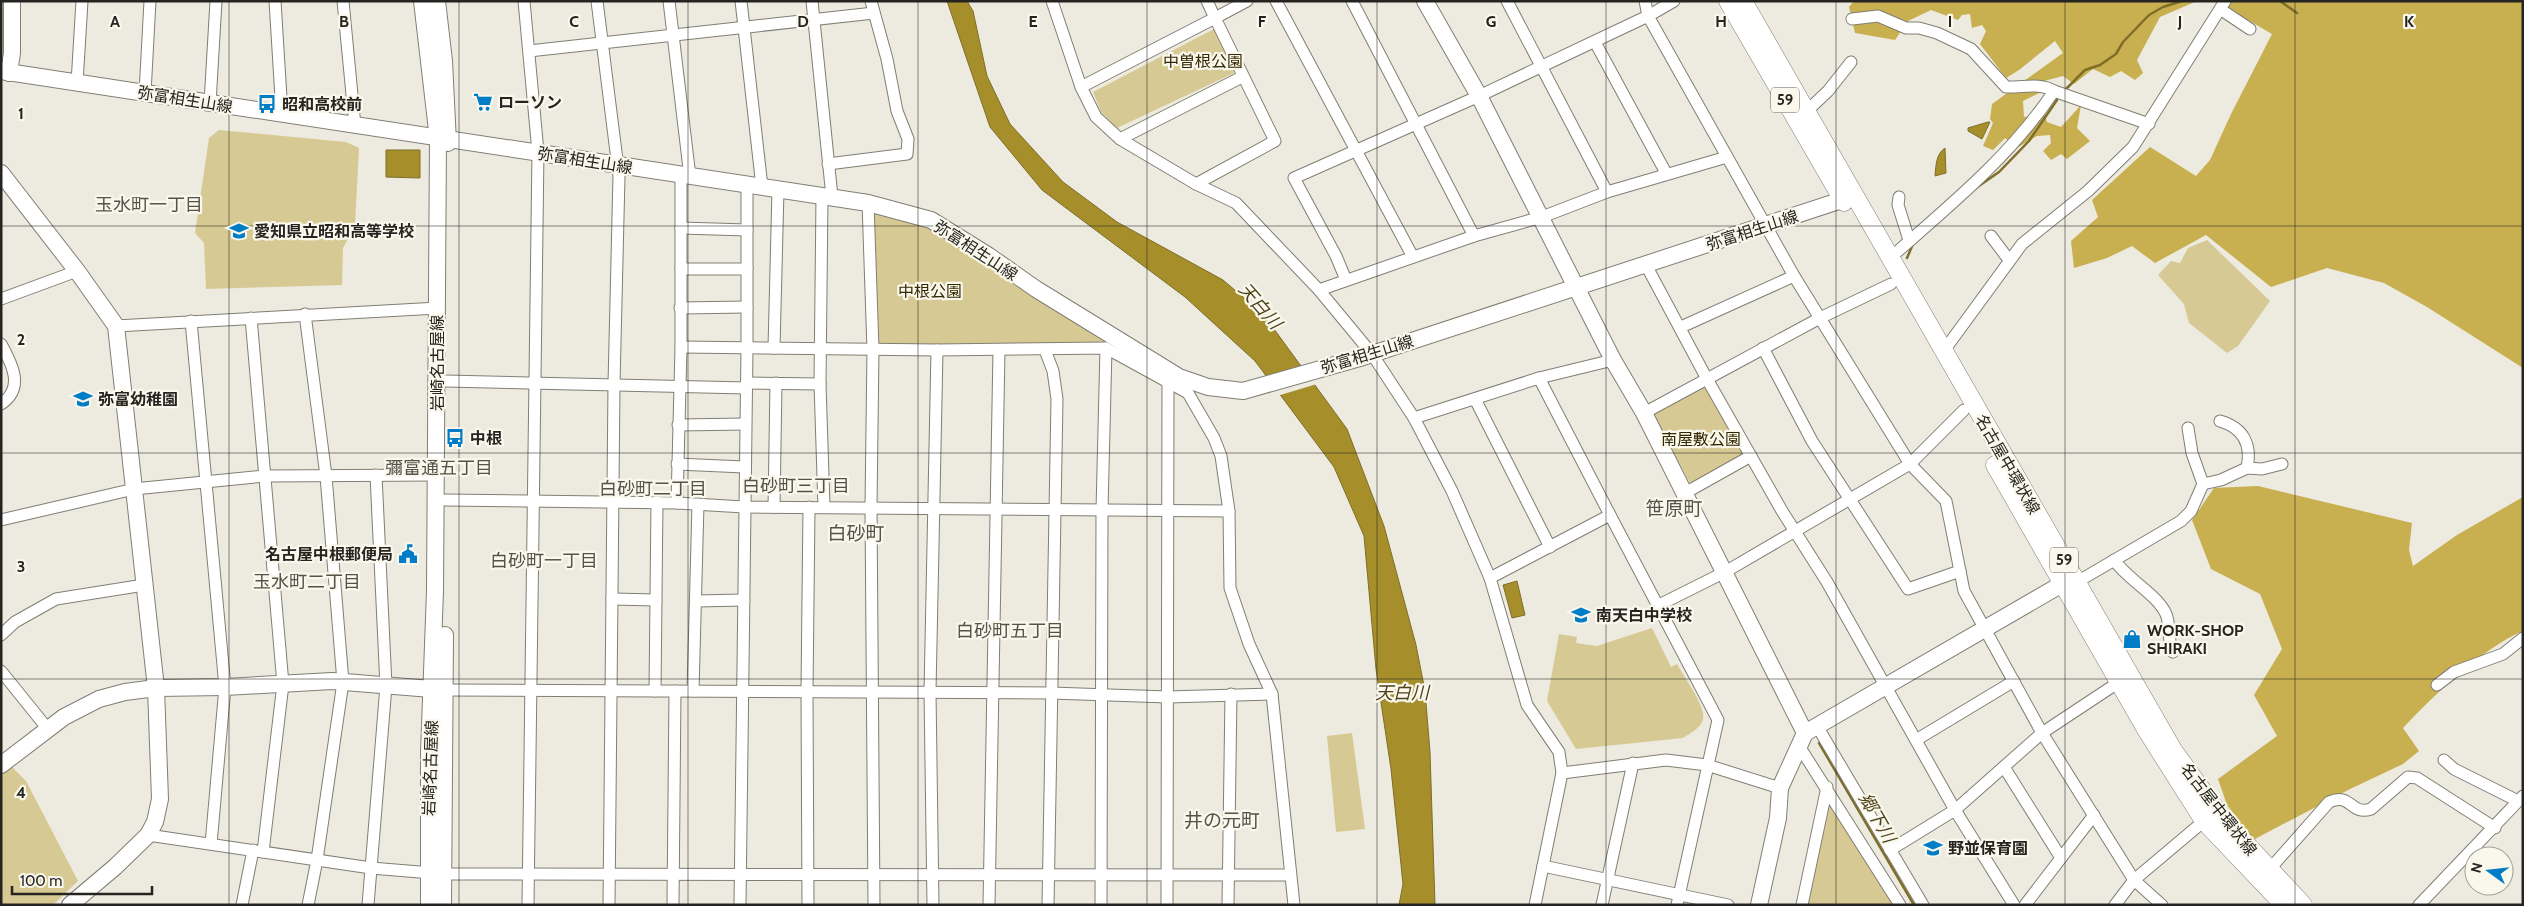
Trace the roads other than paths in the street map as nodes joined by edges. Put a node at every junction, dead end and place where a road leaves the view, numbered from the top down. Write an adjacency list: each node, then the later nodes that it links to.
1 (12, 1): 40 (street)
2 (82, 1): 42 (street)
3 (150, 1): 45 (street)
4 (216, 1): 47 (street)
5 (275, 1): 49 (street)
6 (343, 1): 52 (street)
7 (422, 1): 54 (street, 岩崎名古屋線)
8 (437, 1): 54 (street, 岩崎名古屋線)
9 (524, 1): 37 (street)
10 (597, 1): 36 (street)
11 (669, 1): 34 (street)
12 (740, 1): 32 (street)
13 (812, 1): 31 (street)
14 (871, 1): 27 (street)
15 (1052, 1): 43 (street)
16 (1207, 1): 29 (street)
17 (1247, 1): 29 (street)
18 (1276, 1): 55 (street)
19 (1352, 1): 50 (street)
20 (1425, 1): 46 (street)
21 (1645, 1): 28 (street)
22 (1674, 1): 28 (street)
23 (1728, 1): 69 (main road, 名古屋中環状線 / 59)
24 (1744, 1): 48 (main road, 名古屋中環状線 / 59)
25 (1511, 3): 39 (street)
26 (2222, 5): 33 (street); 51 (street)
27 (874, 13): 31 (street); 58 (street)
28 (1648, 16): 35 (street); 57 (street)
29 (1215, 18): 41 (street); 43 (street)
30 (1852, 19): 44 (street)
31 (814, 20): 32 (street); 58 (street)
32 (744, 27): 34 (street); 64 (street)
33 (2250, 28)
34 (672, 35): 36 (street); 62 (street)
35 (1595, 42): 39 (street); 61 (street)
36 (601, 43): 37 (street); 59 (street)
37 (530, 51): 56 (street)
38 (1851, 62): 48 (street)
39 (1542, 66): 46 (street); 66 (street)
40 (5, 72): 42 (street, 弥富相生山線)
41 (1242, 77): 53 (street); 63 (street)
42 (77, 83): 45 (street, 弥富相生山線)
43 (1081, 87): 53 (street)
44 (2054, 91): 51 (street); 77 (street)
45 (145, 93): 47 (street, 弥富相生山線)
46 (1479, 96): 50 (street); 71 (street)
47 (210, 103): 49 (street, 弥富相生山線)
48 (1806, 111): 69 (main road, 名古屋中環状線 / 59)
49 (282, 114): 52 (street, 弥富相生山線)
50 (1416, 124): 55 (street); 75 (street)
51 (2149, 124): 80 (street)
52 (356, 126): 54 (street, 弥富相生山線)
53 (1120, 139): 63 (street)
54 (443, 140): 56 (street, 弥富相生山線); 92 (street, 岩崎名古屋線); 116 (street, 岩崎名古屋線)
55 (1358, 151): 78 (street); 86 (street)
56 (538, 152): 59 (street, 弥富相生山線); 121 (street)
57 (1727, 157): 61 (street); 72 (street)
58 (828, 164): 68 (street)
59 (618, 165): 62 (street, 弥富相生山線); 119 (street)
60 (1, 173): 84 (street)
61 (1666, 173): 66 (street)
62 (685, 176): 64 (street, 弥富相生山線); 73 (street)
63 (1196, 184): 89 (street)
64 (754, 186): 65 (street, 弥富相生山線); 74 (street)
65 (778, 190): 68 (street, 弥富相生山線); 103 (street)
66 (1607, 192): 71 (street)
67 (1899, 196): 77 (street)
68 (827, 197): 70 (street, 弥富相生山線); 106 (street)
69 (1848, 197): 72 (street, 弥富相生山線); 79 (main road, 名古屋中環状線 / 59); 87 (main road, 名古屋中環状線 / 59)
70 (868, 203): 107 (street); 112 (street, 弥富相生山線)
71 (1542, 217): 75 (street); 88 (street)
72 (1764, 225): 81 (street, 弥富相生山線); 85 (street)
73 (681, 228): 74 (street); 82 (street)
74 (747, 230): 83 (street)
75 (1474, 236): 78 (street)
76 (1991, 236): 80 (street)
77 (1909, 240): 79 (street)
78 (1413, 258): 86 (street)
79 (1890, 258): 111 (main road, 名古屋中環状線 / 59)
80 (2009, 260): 111 (street)
81 (1646, 265): 88 (street, 弥富相生山線); 99 (street)
82 (681, 269): 83 (street); 93 (street)
83 (747, 269): 91 (street)
84 (77, 271): 90 (street); 98 (street)
85 (1794, 276): 96 (street); 99 (street)
86 (1346, 280): 89 (street)
87 (1891, 284): 96 (street); 126 (main road, 名古屋中環状線 / 59)
88 (1576, 287): 112 (street, 弥富相生山線); 113 (street)
89 (1319, 290): 112 (street)
90 (1, 299)
91 (747, 307): 93 (street); 102 (street)
92 (438, 308): 94 (street); 140 (street, 岩崎名古屋線)
93 (680, 308): 101 (street)
94 (305, 314): 95 (street); 142 (street)
95 (251, 318): 97 (street); 141 (street)
96 (1820, 318): 105 (street); 135 (street)
97 (191, 322): 98 (street); 143 (street)
98 (116, 326): 145 (street)
99 (1681, 327): 115 (street)
100 (2, 344): 125 (street)
101 (680, 346): 102 (street); 123 (street)
102 (747, 348): 103 (street); 122 (street)
103 (774, 348): 106 (street)
104 (1106, 348): 110 (street); 117 (street); 162 (street)
105 (1764, 348): 115 (street); 147 (street)
106 (822, 349): 107 (street); 120 (street)
107 (873, 349): 108 (street); 158 (street)
108 (937, 350): 109 (street); 159 (street)
109 (999, 350): 110 (street); 160 (street)
110 (1045, 350): 161 (street)
111 (1943, 352): 173 (main road, 名古屋中環状線 / 59)
112 (1367, 356): 128 (street)
113 (1613, 360): 114 (street); 127 (street)
114 (1539, 378): 124 (street); 165 (street)
115 (1706, 379): 127 (street); 133 (street)
116 (446, 382): 121 (street); 148 (street, 岩崎名古屋線)
117 (1168, 382): 163 (street); 164 (street)
118 (776, 383): 120 (street); 122 (street); 155 (street)
119 (614, 384): 121 (street); 123 (street); 150 (street)
120 (820, 384): 157 (street)
121 (536, 385): 149 (street)
122 (746, 385): 123 (street); 130 (street)
123 (679, 386): 131 (street)
124 (1475, 398): 128 (street); 168 (street)
125 (1, 404)
126 (1964, 410): 135 (street); 173 (main road, 名古屋中環状線 / 59)
127 (1644, 413): 146 (street)
128 (1414, 418): 172 (street)
129 (2220, 421): 138 (street)
130 (745, 424): 131 (street); 137 (street)
131 (678, 425): 134 (street)
132 (2188, 428): 144 (street)
133 (1751, 456): 146 (street); 167 (street)
134 (677, 464): 137 (street); 152 (street)
135 (1910, 464): 147 (street); 170 (street)
136 (2282, 464): 138 (street)
137 (744, 467): 154 (street)
138 (2247, 468): 144 (street)
139 (376, 475): 140 (street); 142 (street); 190 (street)
140 (436, 475): 194 (street, 岩崎名古屋線)
141 (265, 476): 142 (street); 143 (street); 188 (street)
142 (326, 476): 186 (street)
143 (207, 482): 145 (street); 193 (street)
144 (2203, 484): 169 (street)
145 (134, 489): 166 (street); 174 (street)
146 (1685, 493): 171 (street)
147 (1850, 499): 167 (street); 170 (street)
148 (445, 500): 149 (street); 194 (street, 岩崎名古屋線)
149 (533, 501): 150 (street); 195 (street)
150 (613, 502): 151 (street); 175 (street)
151 (657, 502): 152 (street); 176 (street)
152 (677, 503): 153 (street)
153 (698, 504): 154 (street); 178 (street)
154 (744, 507): 155 (street); 177 (street)
155 (774, 507): 156 (street)
156 (809, 507): 157 (street); 201 (street)
157 (824, 507): 158 (street)
158 (871, 507): 159 (street); 202 (street)
159 (932, 508): 160 (street); 203 (street)
160 (997, 509): 161 (street); 204 (street)
161 (1054, 509): 162 (street); 205 (street)
162 (1102, 510): 163 (street); 208 (street)
163 (1166, 510): 164 (street); 209 (street)
164 (1229, 511): 207 (street)
165 (1610, 515): 168 (street); 179 (street)
166 (1, 520)
167 (1795, 532): 171 (street); 191 (street)
168 (1550, 547): 172 (street)
169 (2114, 560): 173 (street); 183 (street)
170 (1960, 571): 180 (street)
171 (1724, 572): 179 (street); 212 (street)
172 (1490, 578): 219 (street)
173 (2069, 583): 180 (street); 187 (main road, 名古屋中環状線 / 59); 235 (main road, 名古屋中環状線 / 59)
174 (144, 585): 181 (street); 192 (street)
175 (612, 599): 176 (street); 196 (street)
176 (656, 600): 197 (street)
177 (744, 600): 178 (street); 200 (street)
178 (696, 601): 199 (street)
179 (1657, 606): 217 (street)
180 (1986, 630): 185 (street); 191 (street)
181 (1, 635)
182 (2523, 638): 189 (street)
183 (2172, 652)
184 (1, 671): 210 (street)
185 (2014, 681): 211 (street); 213 (street)
186 (343, 682): 188 (street); 190 (street); 232 (street)
187 (2119, 682): 211 (street); 225 (main road, 名古屋中環状線 / 59)
188 (284, 684): 193 (street); 230 (street)
189 (2437, 685)
190 (386, 686): 194 (street); 234 (street)
191 (1886, 687): 212 (street); 213 (street)
192 (156, 688): 193 (street); 210 (street); 227 (street)
193 (225, 688): 228 (street)
194 (439, 690): 195 (street); 236 (street, 岩崎名古屋線)
195 (530, 690): 196 (street); 237 (street)
196 (612, 691): 197 (street); 238 (street)
197 (655, 691): 198 (street)
198 (675, 691): 199 (street); 239 (street)
199 (693, 691): 200 (street)
200 (743, 692): 201 (street); 240 (street)
201 (806, 692): 202 (street); 241 (street)
202 (872, 692): 203 (street); 242 (street)
203 (930, 692): 204 (street); 243 (street)
204 (994, 693): 205 (street); 244 (street)
205 (1051, 693): 208 (street); 245 (street)
206 (1231, 694): 207 (street); 209 (street); 248 (street)
207 (1272, 694): 249 (street)
208 (1102, 696): 209 (street); 246 (street)
209 (1168, 697): 247 (street)
210 (48, 728): 216 (street)
211 (2042, 733): 218 (street); 224 (street)
212 (1807, 735): 220 (street); 221 (street); 229 (street)
213 (1916, 740): 223 (street)
214 (2444, 760): 222 (street)
215 (1632, 763): 217 (street); 219 (street); 250 (street)
216 (1, 765)
217 (1707, 765): 221 (street); 252 (street)
218 (2004, 767): 223 (street); 231 (street)
219 (1562, 773): 233 (street)
220 (1827, 787): 277 (street); 278 (street)
221 (1780, 788): 276 (street)
222 (2521, 798): 226 (street)
223 (1955, 810): 229 (street); 280 (street)
224 (2094, 815): 231 (street); 251 (street)
225 (2204, 821): 251 (street); 253 (main road, 名古屋中環状線 / 59)
226 (2495, 828): 235 (street); 284 (street)
227 (148, 835): 228 (street); 254 (street)
228 (211, 844): 230 (street)
229 (1890, 850): 279 (street)
230 (258, 851): 232 (street); 255 (street)
231 (2061, 858): 281 (street)
232 (317, 860): 234 (street); 256 (street)
233 (1543, 866): 250 (street); 273 (street)
234 (371, 868): 236 (street); 257 (street)
235 (2269, 870): 253 (main road, 名古屋中環状線 / 59)
236 (436, 873): 237 (street); 258 (street, 岩崎名古屋線); 259 (street, 岩崎名古屋線)
237 (528, 874): 238 (street); 260 (street)
238 (610, 874): 239 (street); 261 (street)
239 (673, 874): 240 (street); 262 (street)
240 (740, 874): 241 (street); 263 (street)
241 (808, 874): 242 (street); 264 (street)
242 (874, 874): 243 (street); 265 (street)
243 (933, 874): 244 (street); 266 (street)
244 (989, 875): 245 (street); 267 (street)
245 (1048, 875): 246 (street); 268 (street)
246 (1102, 875): 247 (street); 269 (street)
247 (1168, 875): 248 (street); 270 (street)
248 (1229, 875): 249 (street); 271 (street)
249 (1289, 875): 272 (street)
250 (1607, 880): 252 (street); 274 (street)
251 (2134, 880): 282 (street); 283 (street)
252 (1678, 900): 275 (street)
253 (2288, 902)
254 (70, 905)
255 (242, 905)
256 (308, 905)
257 (368, 905)
258 (429, 905)
259 (443, 905)
260 (528, 905)
261 (610, 905)
262 (673, 905)
263 (740, 905)
264 (808, 905)
265 (874, 905)
266 (933, 905)
267 (989, 905)
268 (1048, 905)
269 (1101, 905)
270 (1167, 905)
271 (1228, 905)
272 (1294, 905)
273 (1535, 905)
274 (1602, 905)
275 (1728, 905)
276 (1759, 905)
277 (1802, 905)
278 (1900, 905)
279 (1922, 905)
280 (2014, 905)
281 (2025, 905)
282 (2115, 905)
283 (2162, 905)
284 (2419, 905)

